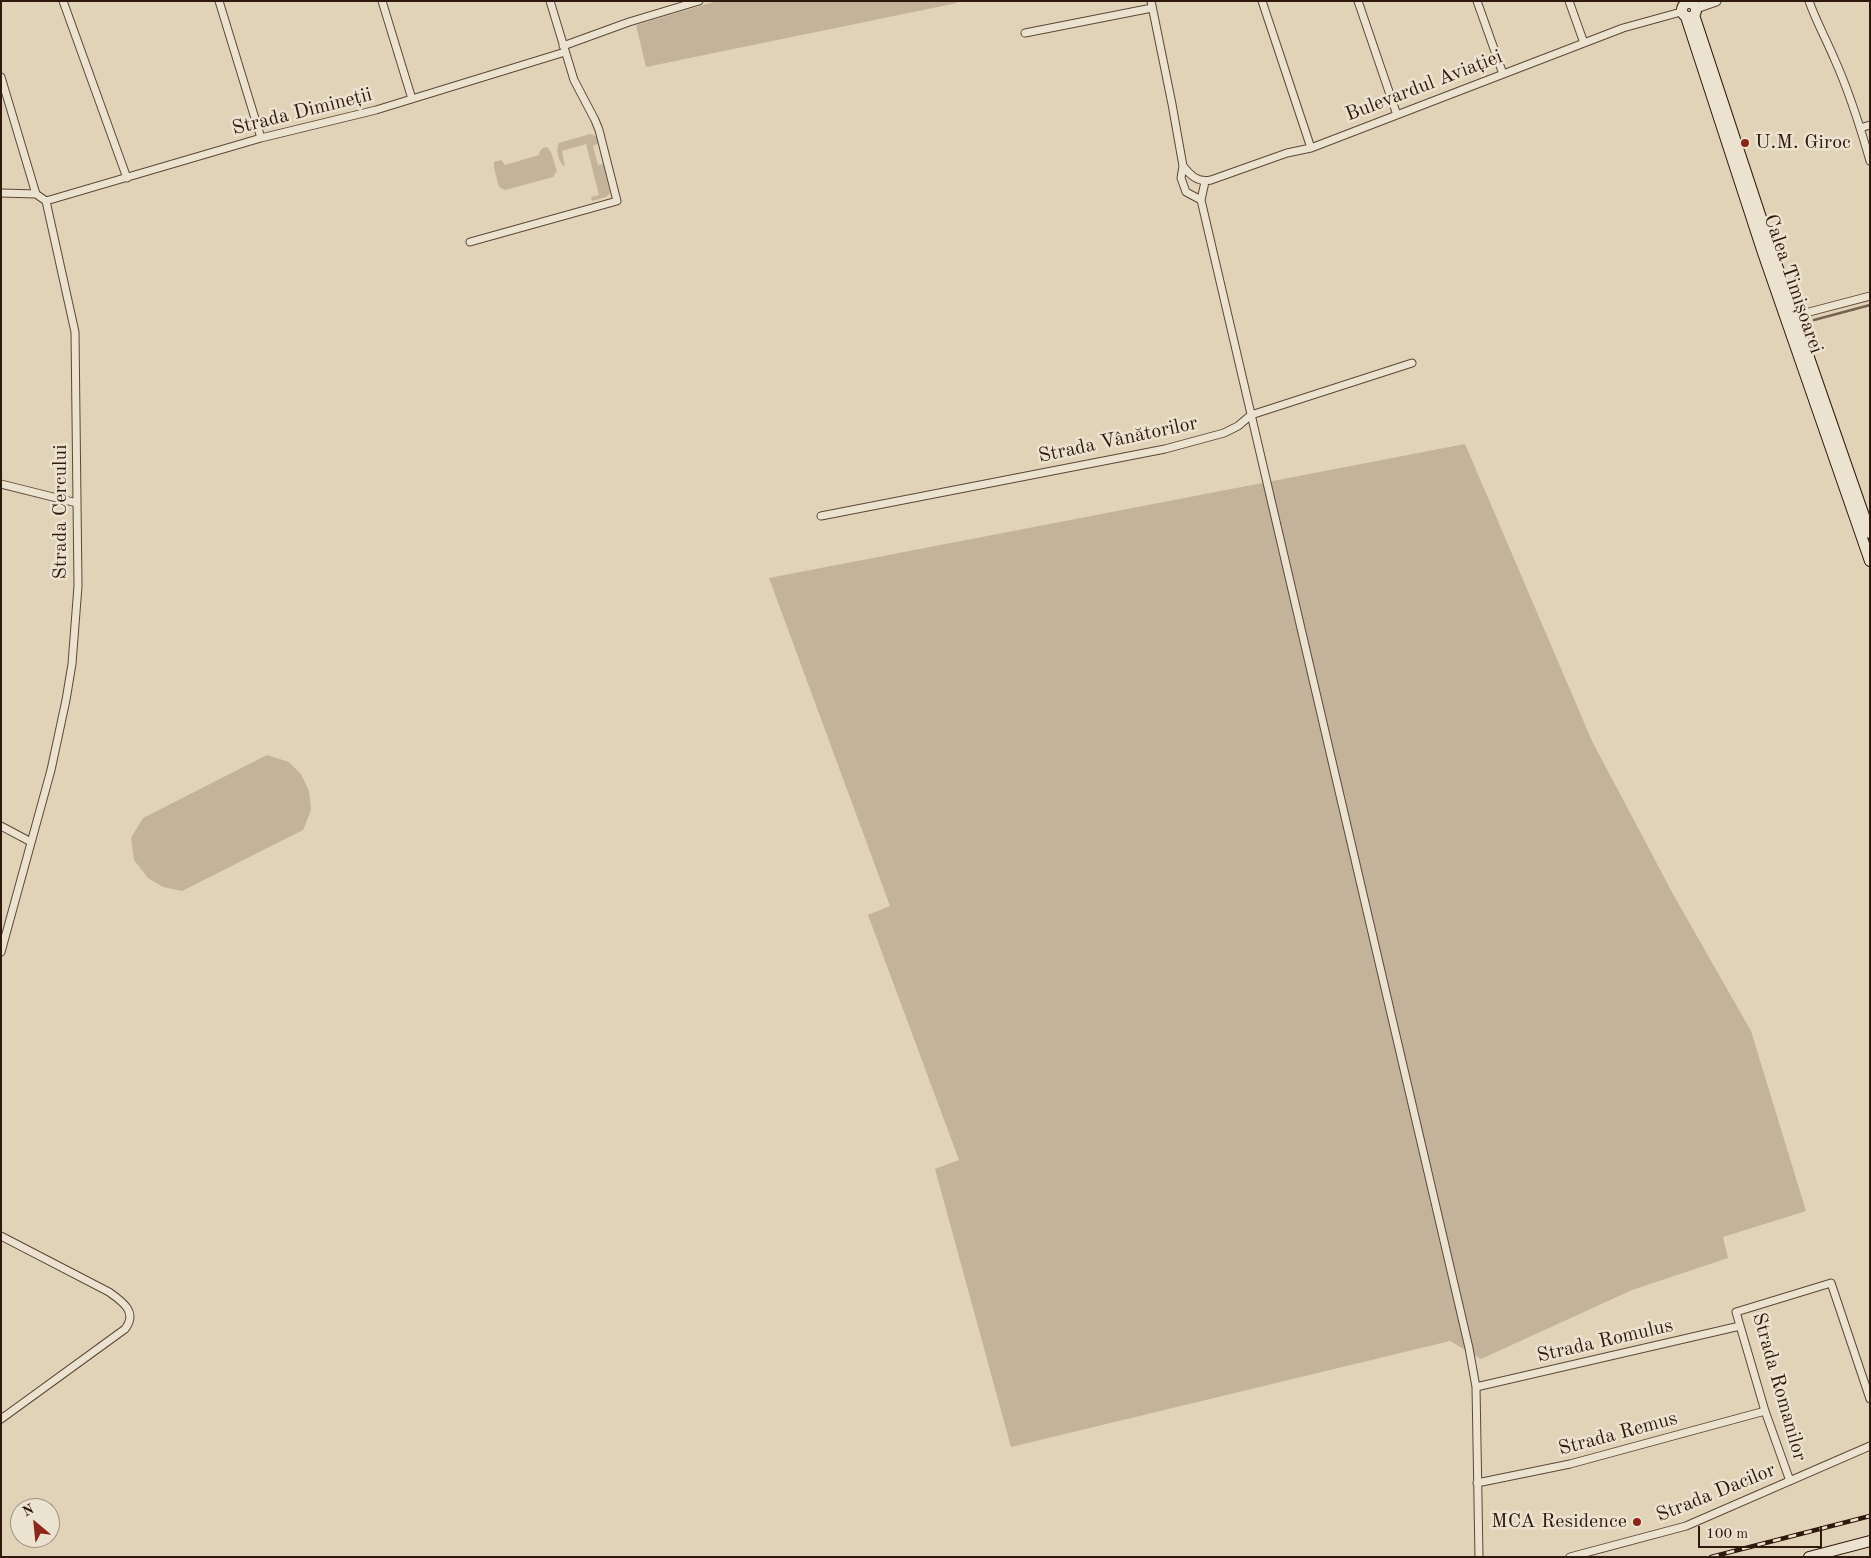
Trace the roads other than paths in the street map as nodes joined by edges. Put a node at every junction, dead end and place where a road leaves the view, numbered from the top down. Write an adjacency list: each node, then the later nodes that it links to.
1 (63, 1): 27 (street)
2 (219, 1): 23 (street)
3 (382, 1): 19 (street)
4 (550, 1): 16 (street)
5 (699, 1): 16 (street, Strada Dimineții)
6 (1262, 1): 24 (street)
7 (1358, 1): 20 (street)
8 (1477, 1): 17 (street)
9 (1569, 1): 15 (street)
10 (1716, 1): 13 (street, Bulevardul Aviației)
11 (1809, 1): 22 (street)
12 (1152, 4): 14 (street); 26 (street)
13 (1688, 8): 15 (street, Bulevardul Aviației); 35 (main road, Calea Timișoarei); 42 (main road, Calea Timișoarei)
14 (1025, 33)
15 (1584, 43): 17 (street, Bulevardul Aviației)
16 (564, 49): 19 (street, Strada Dimineții); 33 (street)
17 (1503, 74): 20 (street, Bulevardul Aviației)
18 (1, 76): 30 (street)
19 (412, 99): 23 (street, Strada Dimineții)
20 (1396, 115): 24 (street, Bulevardul Aviației)
21 (1870, 125): 22 (street)
22 (1860, 128): 25 (street)
23 (261, 138): 27 (street, Strada Dimineții)
24 (1312, 148): 28 (street, Bulevardul Aviației)
25 (1870, 161)
26 (1182, 166): 28 (street); 31 (street)
27 (127, 178): 32 (street, Strada Dimineții)
28 (1204, 182): 31 (street)
29 (1, 193): 30 (street)
30 (36, 194): 32 (street)
31 (1201, 200): 37 (street)
32 (46, 201): 39 (street, Strada Cercului)
33 (470, 242)
34 (1870, 296): 35 (street)
35 (1794, 316): 41 (main road, Calea Timișoarei)
36 (1412, 363): 37 (street, Strada Vânătorilor)
37 (1251, 415): 40 (street, Strada Vânătorilor); 48 (street)
38 (1, 484): 39 (street)
39 (78, 503): 44 (street, Strada Cercului)
40 (821, 516)
41 (1870, 533)
42 (1870, 561)
43 (1, 826): 44 (street)
44 (31, 842): 45 (street, Strada Cercului)
45 (1, 952)
46 (1, 1236): 51 (street)
47 (1740, 1326): 48 (street, Strada Romulus); 49 (street, Strada Romanilor); 50 (street, Strada Romanilor)
48 (1476, 1387): 54 (street)
49 (1870, 1398)
50 (1765, 1411): 53 (street, Strada Romanilor); 54 (street, Strada Remus)
51 (1, 1419)
52 (1870, 1446): 53 (street, Strada Dacilor)
53 (1790, 1481): 57 (street, Strada Dacilor)
54 (1477, 1483): 56 (street)
55 (1870, 1541): 58 (main road)
56 (1479, 1557)
57 (1570, 1557)
58 (1809, 1557)

